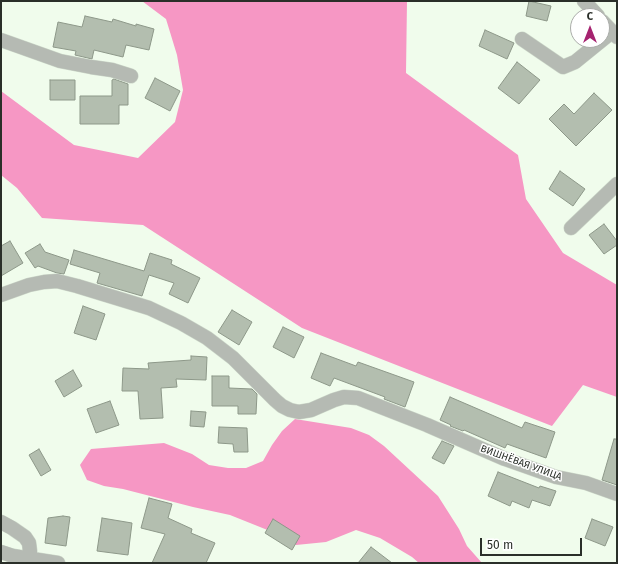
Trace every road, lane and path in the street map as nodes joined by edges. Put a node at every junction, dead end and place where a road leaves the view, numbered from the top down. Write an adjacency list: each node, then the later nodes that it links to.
1 (615, 35): 2 (street)
2 (522, 39)
3 (1, 40): 4 (street)
4 (131, 76)
5 (617, 184): 6 (street)
6 (571, 228)
7 (1, 295): 8 (street, ВИШНЁВАЯ УЛИЦА)
8 (617, 494)
9 (1, 522): 11 (street)
10 (1, 552): 11 (street)
11 (30, 558): 12 (street)
12 (58, 563)

